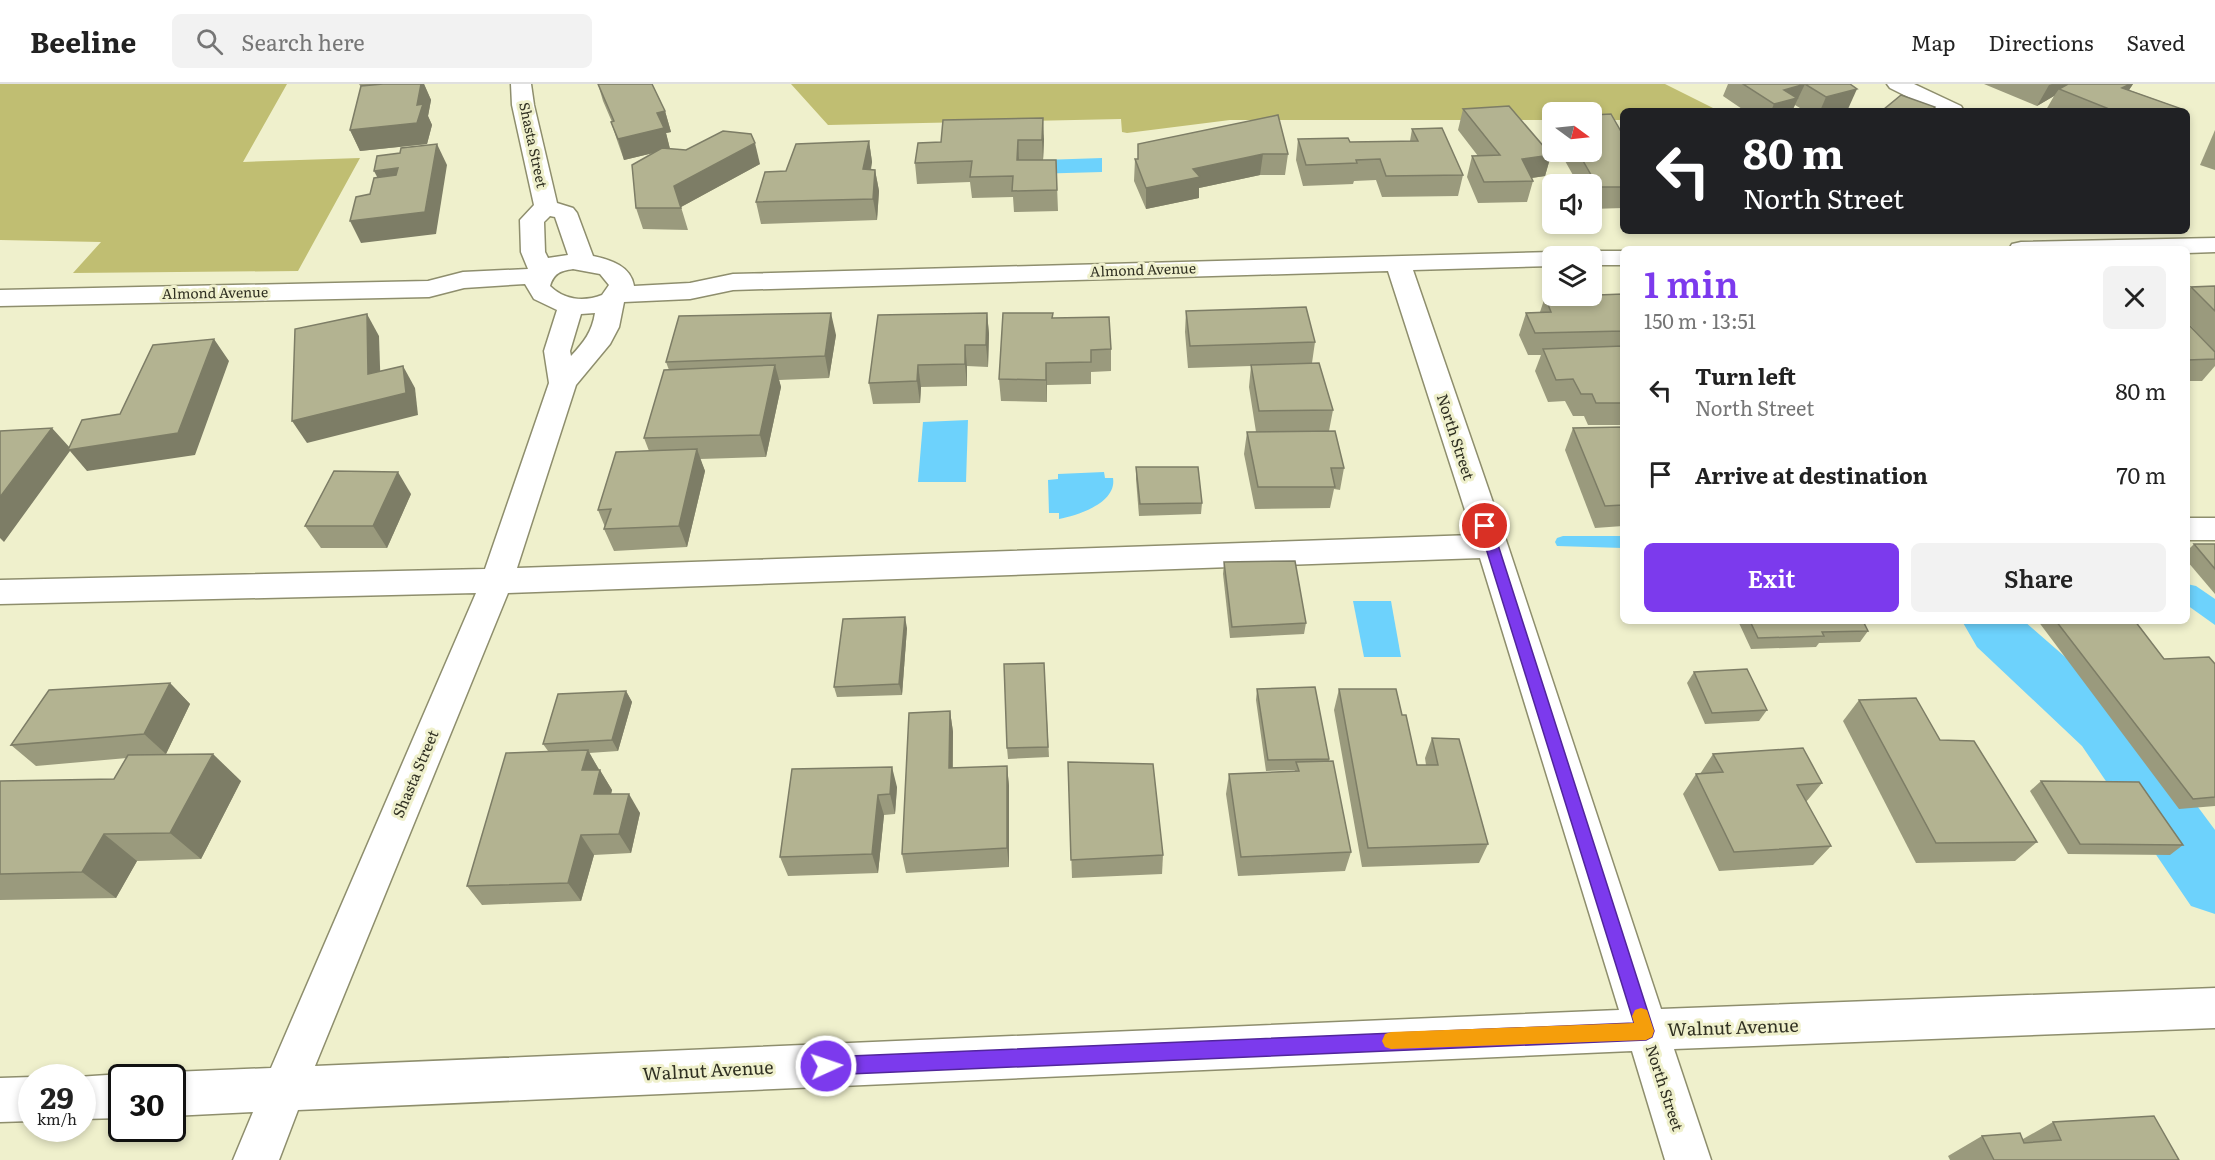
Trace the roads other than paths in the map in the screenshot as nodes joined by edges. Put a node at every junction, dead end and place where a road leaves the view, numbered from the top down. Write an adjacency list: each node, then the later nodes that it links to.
1 (521, 84): 4 (street, Shasta Street)
2 (1897, 84): 3 (street)
3 (1947, 108)
4 (546, 207): 11 (street, Shasta Street); 13 (street, Shasta Street)
5 (2190, 226): 6 (street)
6 (2213, 245): 7 (street)
7 (2165, 246)
8 (1602, 258): 9 (street)
9 (1620, 258)
10 (1542, 259): 12 (street, Almond Avenue)
11 (584, 263): 13 (street, Almond Avenue); 17 (street, Almond Avenue)
12 (1398, 263): 14 (street, Almond Avenue); 22 (street, North Street)
13 (540, 274): 15 (street, Almond Avenue); 18 (street, Shasta Street)
14 (733, 282): 17 (street, Almond Avenue); 17 (street, Almond Avenue)
15 (429, 289): 16 (street, Almond Avenue); 18 (street, Almond Avenue)
16 (0, 297)
17 (612, 299): 18 (street, Almond Avenue); 19 (street, Shasta Street)
18 (564, 304): 19 (street, Shasta Street)
19 (563, 382): 23 (street, Shasta Street)
20 (2190, 529): 21 (street)
21 (2215, 529)
22 (1492, 546): 23 (street); 26 (street, North Street)
23 (497, 581): 24 (street); 27 (street, Shasta Street)
24 (0, 592)
25 (2215, 1008): 26 (street, Walnut Avenue)
26 (1646, 1031): 27 (street, Walnut Avenue); 32 (street, North Street)
27 (282, 1091): 28 (street, Walnut Avenue); 31 (street, Shasta Street)
28 (186, 1094)
29 (18, 1099): 30 (street)
30 (0, 1100)
31 (256, 1160)
32 (1688, 1160)

